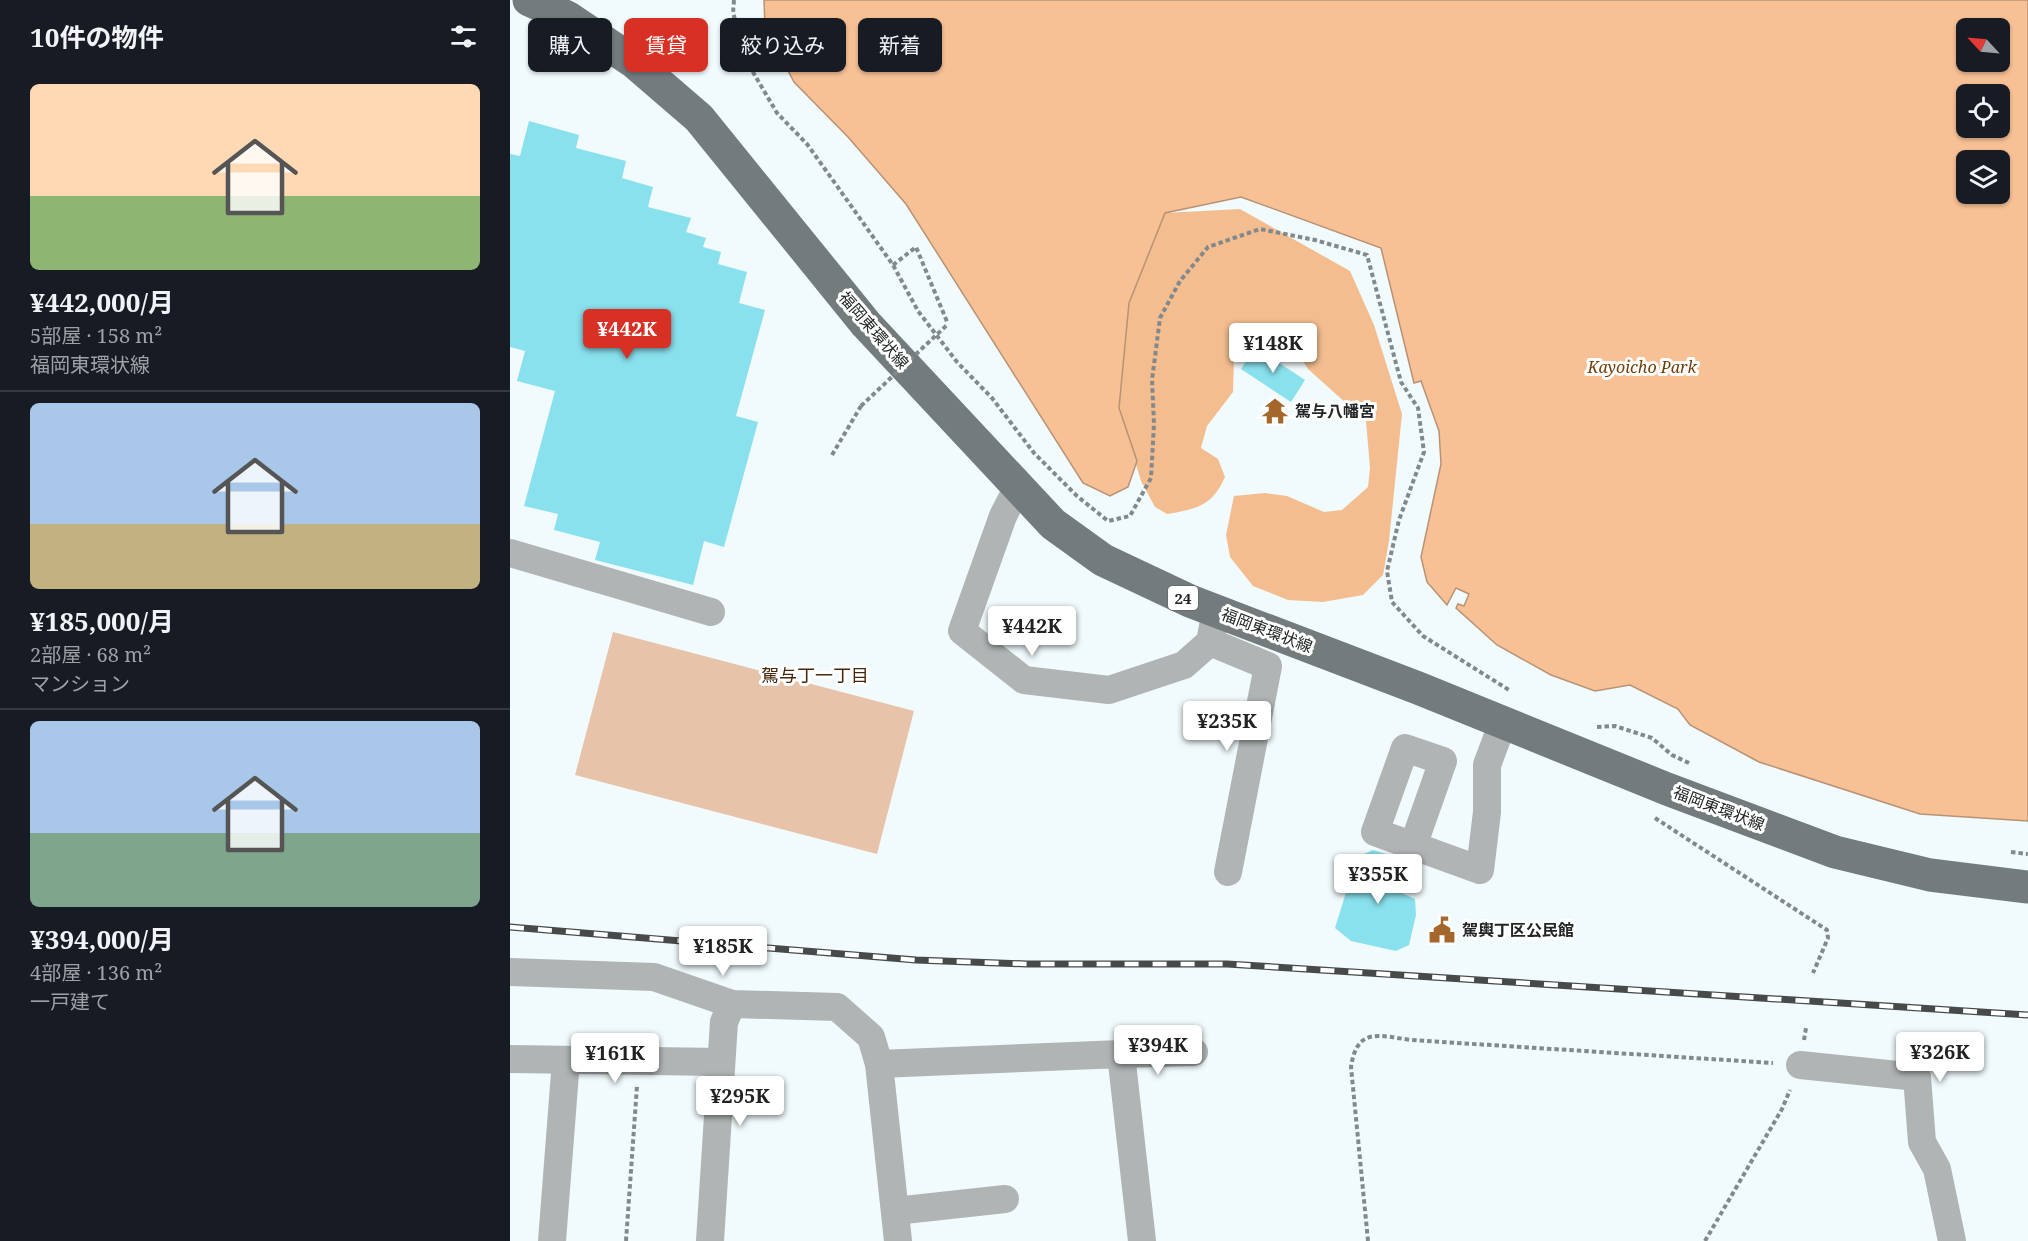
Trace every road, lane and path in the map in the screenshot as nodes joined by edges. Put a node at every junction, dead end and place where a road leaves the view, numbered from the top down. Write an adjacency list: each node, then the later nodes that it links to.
1 (529, 0): 5 (main road, 福岡東環状線 / 24)
2 (734, 0): 3 (path)
3 (893, 265): 4 (path, bridge); 9 (path)
4 (832, 455)
5 (1018, 487): 8 (main road, 福岡東環状線 / 24); 8 (street)
6 (510, 553): 7 (street)
7 (711, 612)
8 (1213, 627): 9 (main road, 福岡東環状線 / 24); 16 (street)
9 (1510, 709): 12 (main road, 福岡東環状線 / 24); 13 (street)
10 (1594, 727): 11 (path)
11 (1692, 764)
12 (1661, 786): 17 (main road, 福岡東環状線 / 24); 19 (path)
13 (1413, 846)
14 (2006, 852): 15 (path)
15 (2028, 854)
16 (1228, 872)
17 (2028, 887)
18 (510, 972): 20 (street)
19 (1814, 973)
20 (732, 1004): 26 (street); 27 (street)
21 (1194, 1052): 22 (street)
22 (1121, 1054): 27 (street); 35 (street)
23 (510, 1059): 24 (street)
24 (566, 1060): 25 (street); 31 (street)
25 (639, 1061): 26 (street); 32 (path)
26 (721, 1062): 33 (street)
27 (879, 1064): 30 (street)
28 (1800, 1065): 36 (path); 37 (path); 38 (street)
29 (1005, 1199): 30 (street)
30 (895, 1211): 34 (street)
31 (552, 1241)
32 (626, 1241)
33 (710, 1241)
34 (898, 1241)
35 (1142, 1241)
36 (1368, 1241)
37 (1706, 1241)
38 (1952, 1241)

